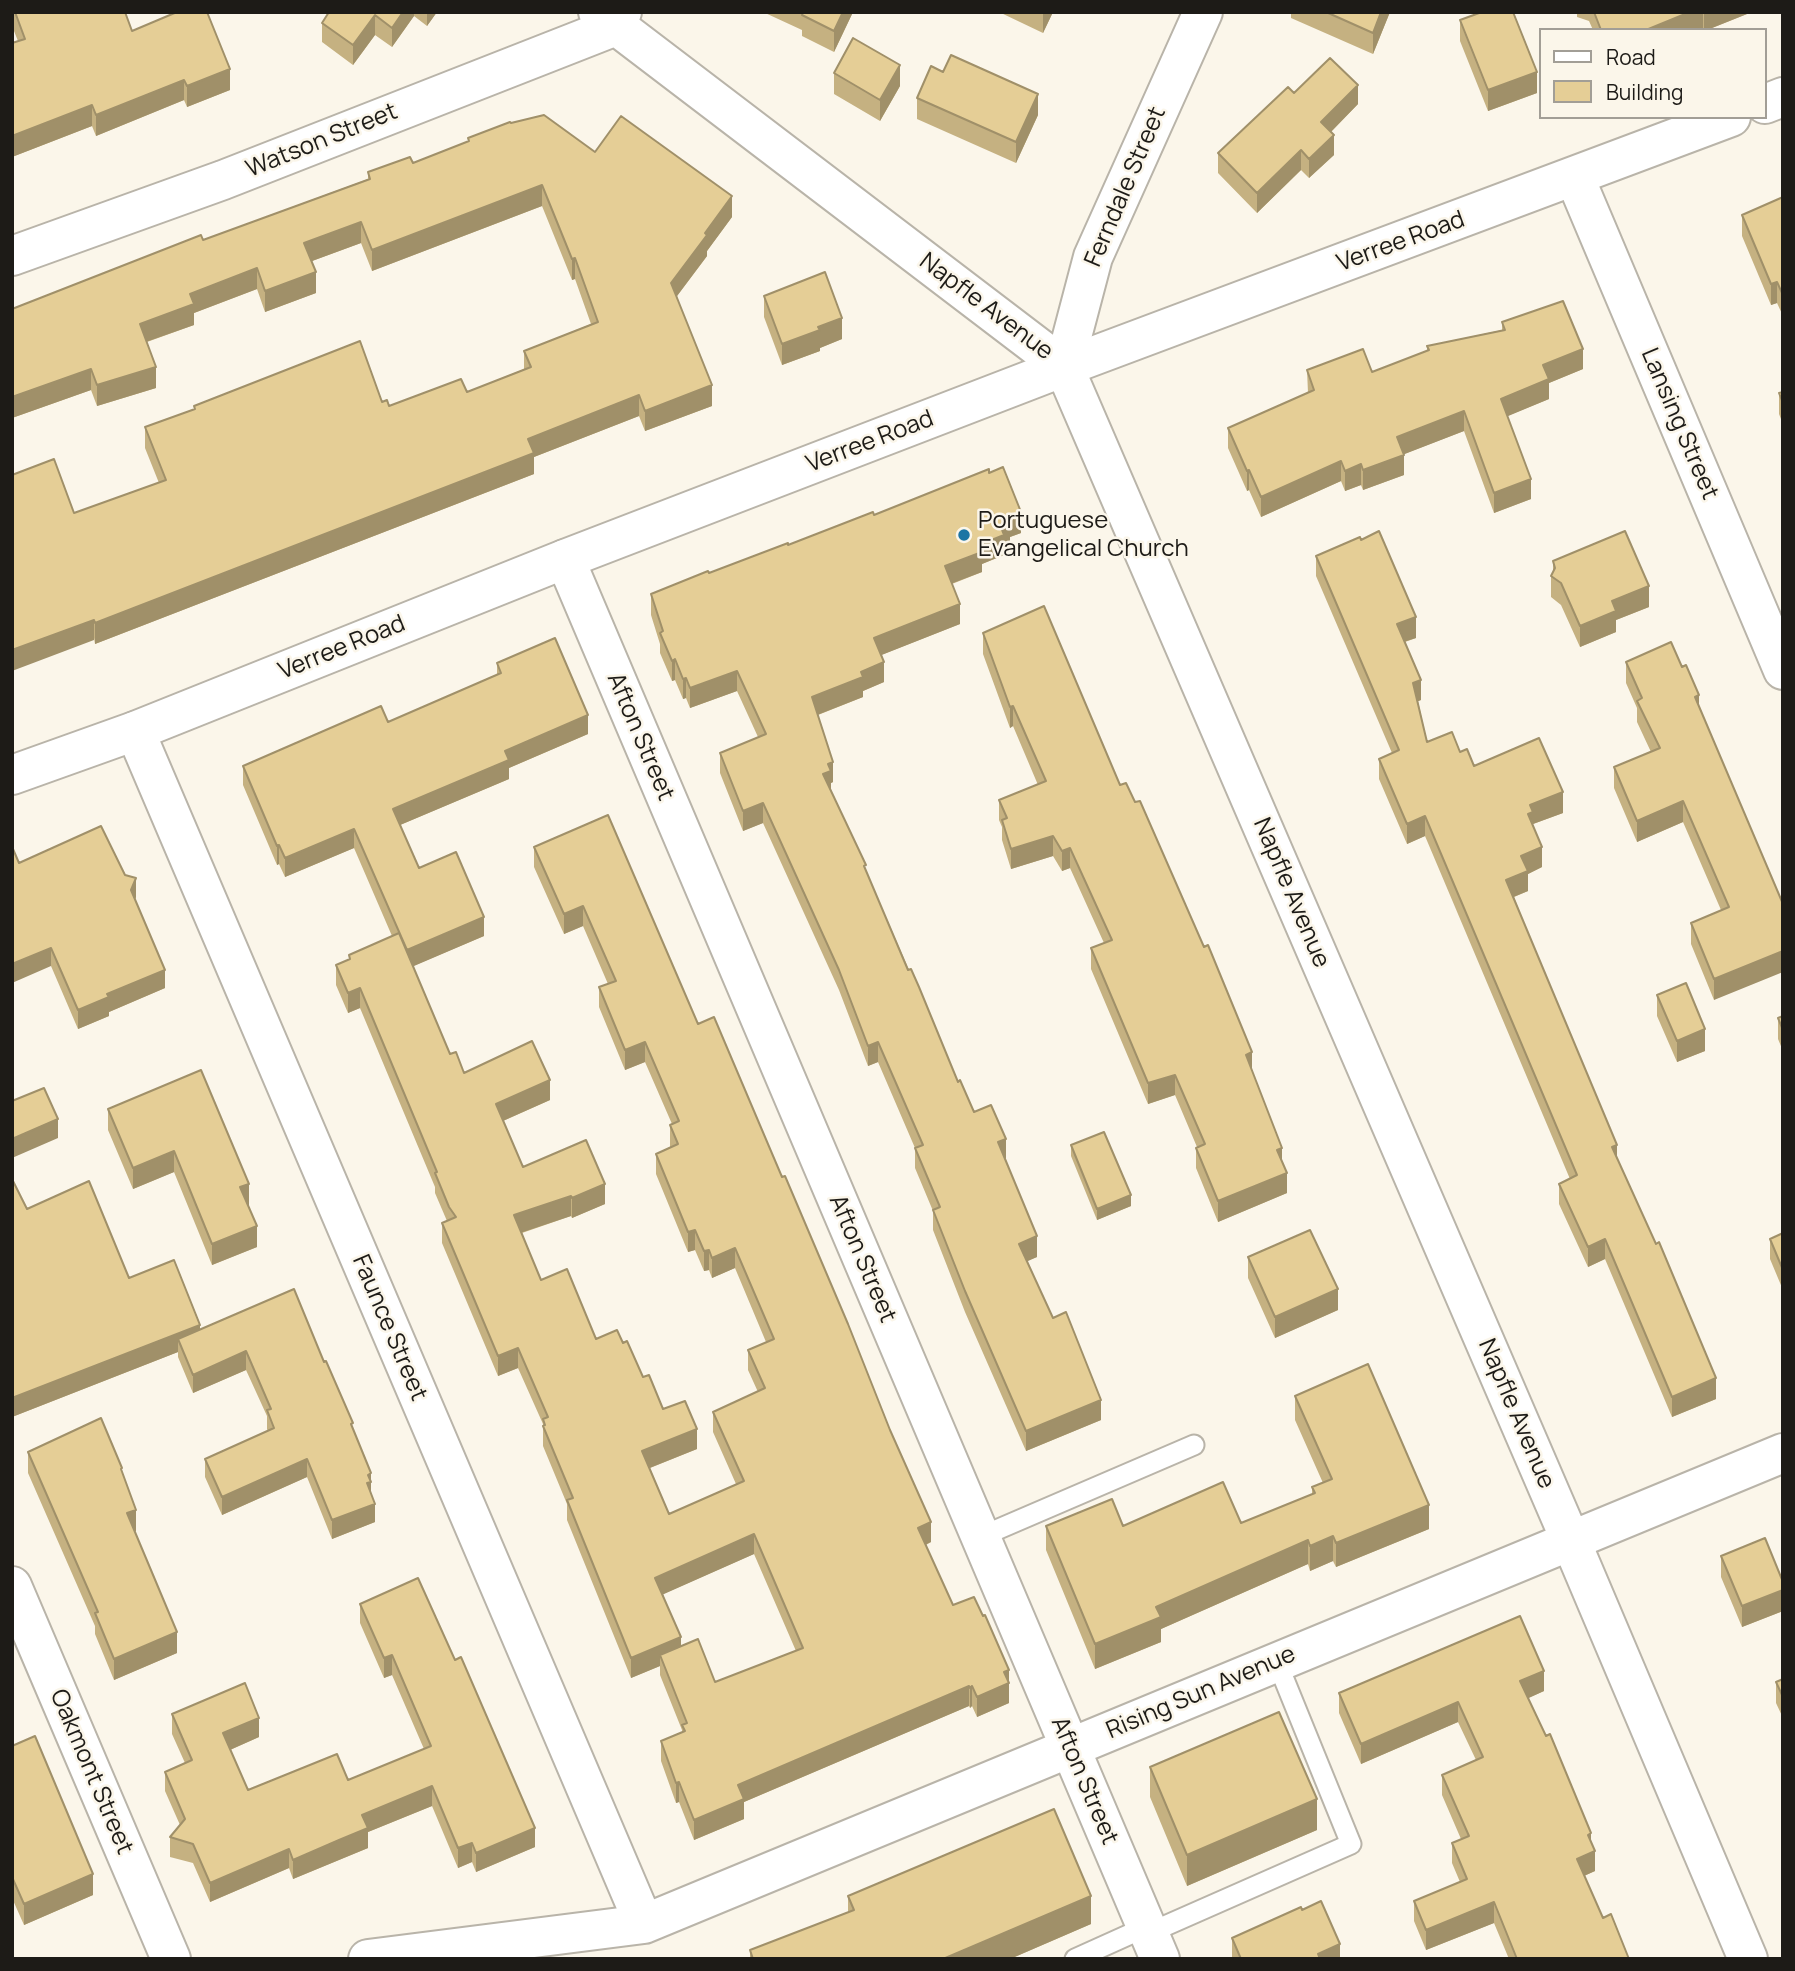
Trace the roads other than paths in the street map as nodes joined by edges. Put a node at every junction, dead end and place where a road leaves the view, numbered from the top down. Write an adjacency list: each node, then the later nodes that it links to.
1 (1203, 12): 6 (street, Ferndale Street)
2 (612, 17): 5 (street, Watson Street); 6 (street, Napfle Avenue)
3 (1726, 119): 4 (street, Verree Road)
4 (1575, 178): 6 (street, Verree Road); 8 (street, Lansing Street)
5 (12, 256)
6 (1064, 367): 7 (street, Verree Road); 14 (street, Napfle Avenue)
7 (565, 559): 9 (street, Verree Road); 13 (street, Afton Street)
8 (1783, 670)
9 (135, 731): 10 (street, Verree Road); 18 (street, Faunce Street)
10 (12, 775)
11 (1194, 1445): 13 (lane)
12 (1783, 1452): 14 (street, Rising Sun Avenue)
13 (980, 1537): 17 (street, Afton Street)
14 (1570, 1539): 16 (street, Rising Sun Avenue); 23 (street, Napfle Avenue)
15 (12, 1586): 20 (street, Oakmont Street)
16 (1277, 1662): 17 (street, Rising Sun Avenue); 19 (lane)
17 (1070, 1748): 18 (street, Rising Sun Avenue); 19 (street, Afton Street)
18 (644, 1924): 21 (street, Rising Sun Avenue)
19 (1152, 1939): 22 (lane)
20 (170, 1959)
21 (368, 1959)
22 (1075, 1959)
23 (1748, 1959)

